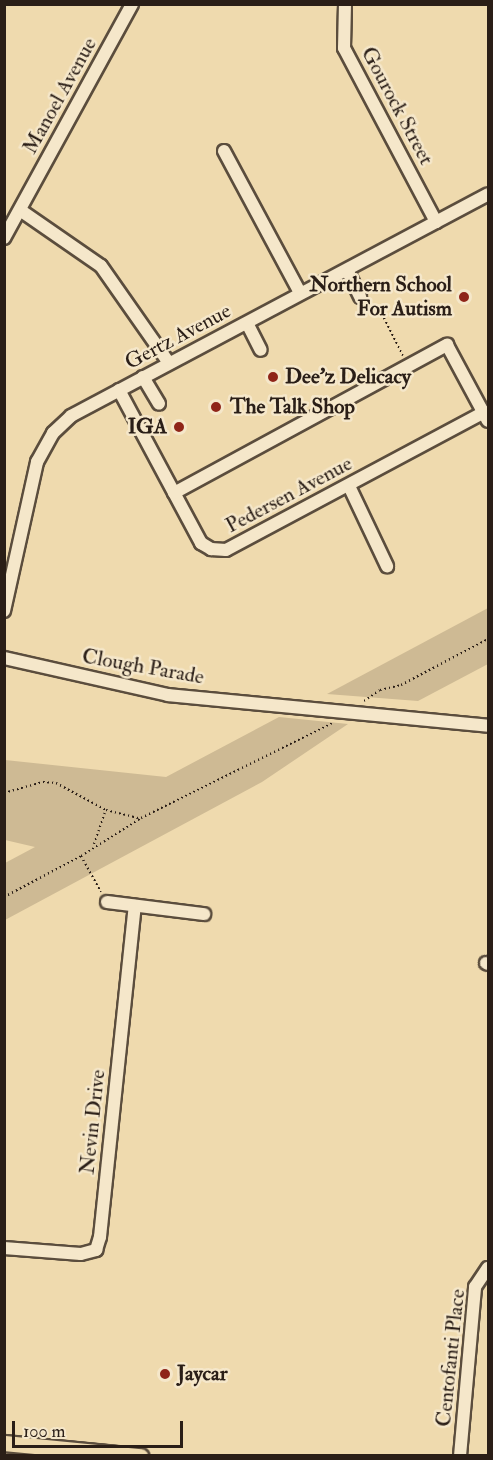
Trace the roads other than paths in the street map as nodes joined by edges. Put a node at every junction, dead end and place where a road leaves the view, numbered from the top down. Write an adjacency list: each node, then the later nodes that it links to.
1 (132, 4): 5 (street, Manoel Avenue)
2 (345, 4): 6 (street, Gourock Street)
3 (224, 151): 9 (street)
4 (489, 194): 6 (street, Gertz Avenue)
5 (20, 210): 7 (street, Manoel Avenue); 13 (street)
6 (436, 222): 8 (street, Gertz Avenue)
7 (4, 238)
8 (347, 270): 9 (street, Gertz Avenue); 10 (street)
9 (300, 293): 11 (street, Gertz Avenue)
10 (360, 297)
11 (247, 323): 12 (street); 13 (street, Gertz Avenue)
12 (261, 350)
13 (169, 363): 14 (street, Gertz Avenue)
14 (143, 377): 15 (street, Gertz Avenue); 16 (street)
15 (119, 390): 19 (street, Pedersen Avenue); 21 (street, Gertz Avenue)
16 (159, 404)
17 (486, 417): 18 (street, Pedersen Avenue); 19 (street)
18 (349, 486): 19 (street, Pedersen Avenue); 20 (street)
19 (174, 493)
20 (387, 566)
21 (4, 611)
22 (4, 658): 23 (street, Clough Parade)
23 (489, 726)
24 (107, 902): 25 (street)
25 (135, 906): 26 (street); 27 (street, Nevin Drive)
26 (204, 914)
27 (4, 1248)
28 (489, 1268): 32 (street, Centofanti Place)
29 (4, 1443): 30 (main road)
30 (62, 1452): 31 (main road)
31 (140, 1455)
32 (460, 1455)

